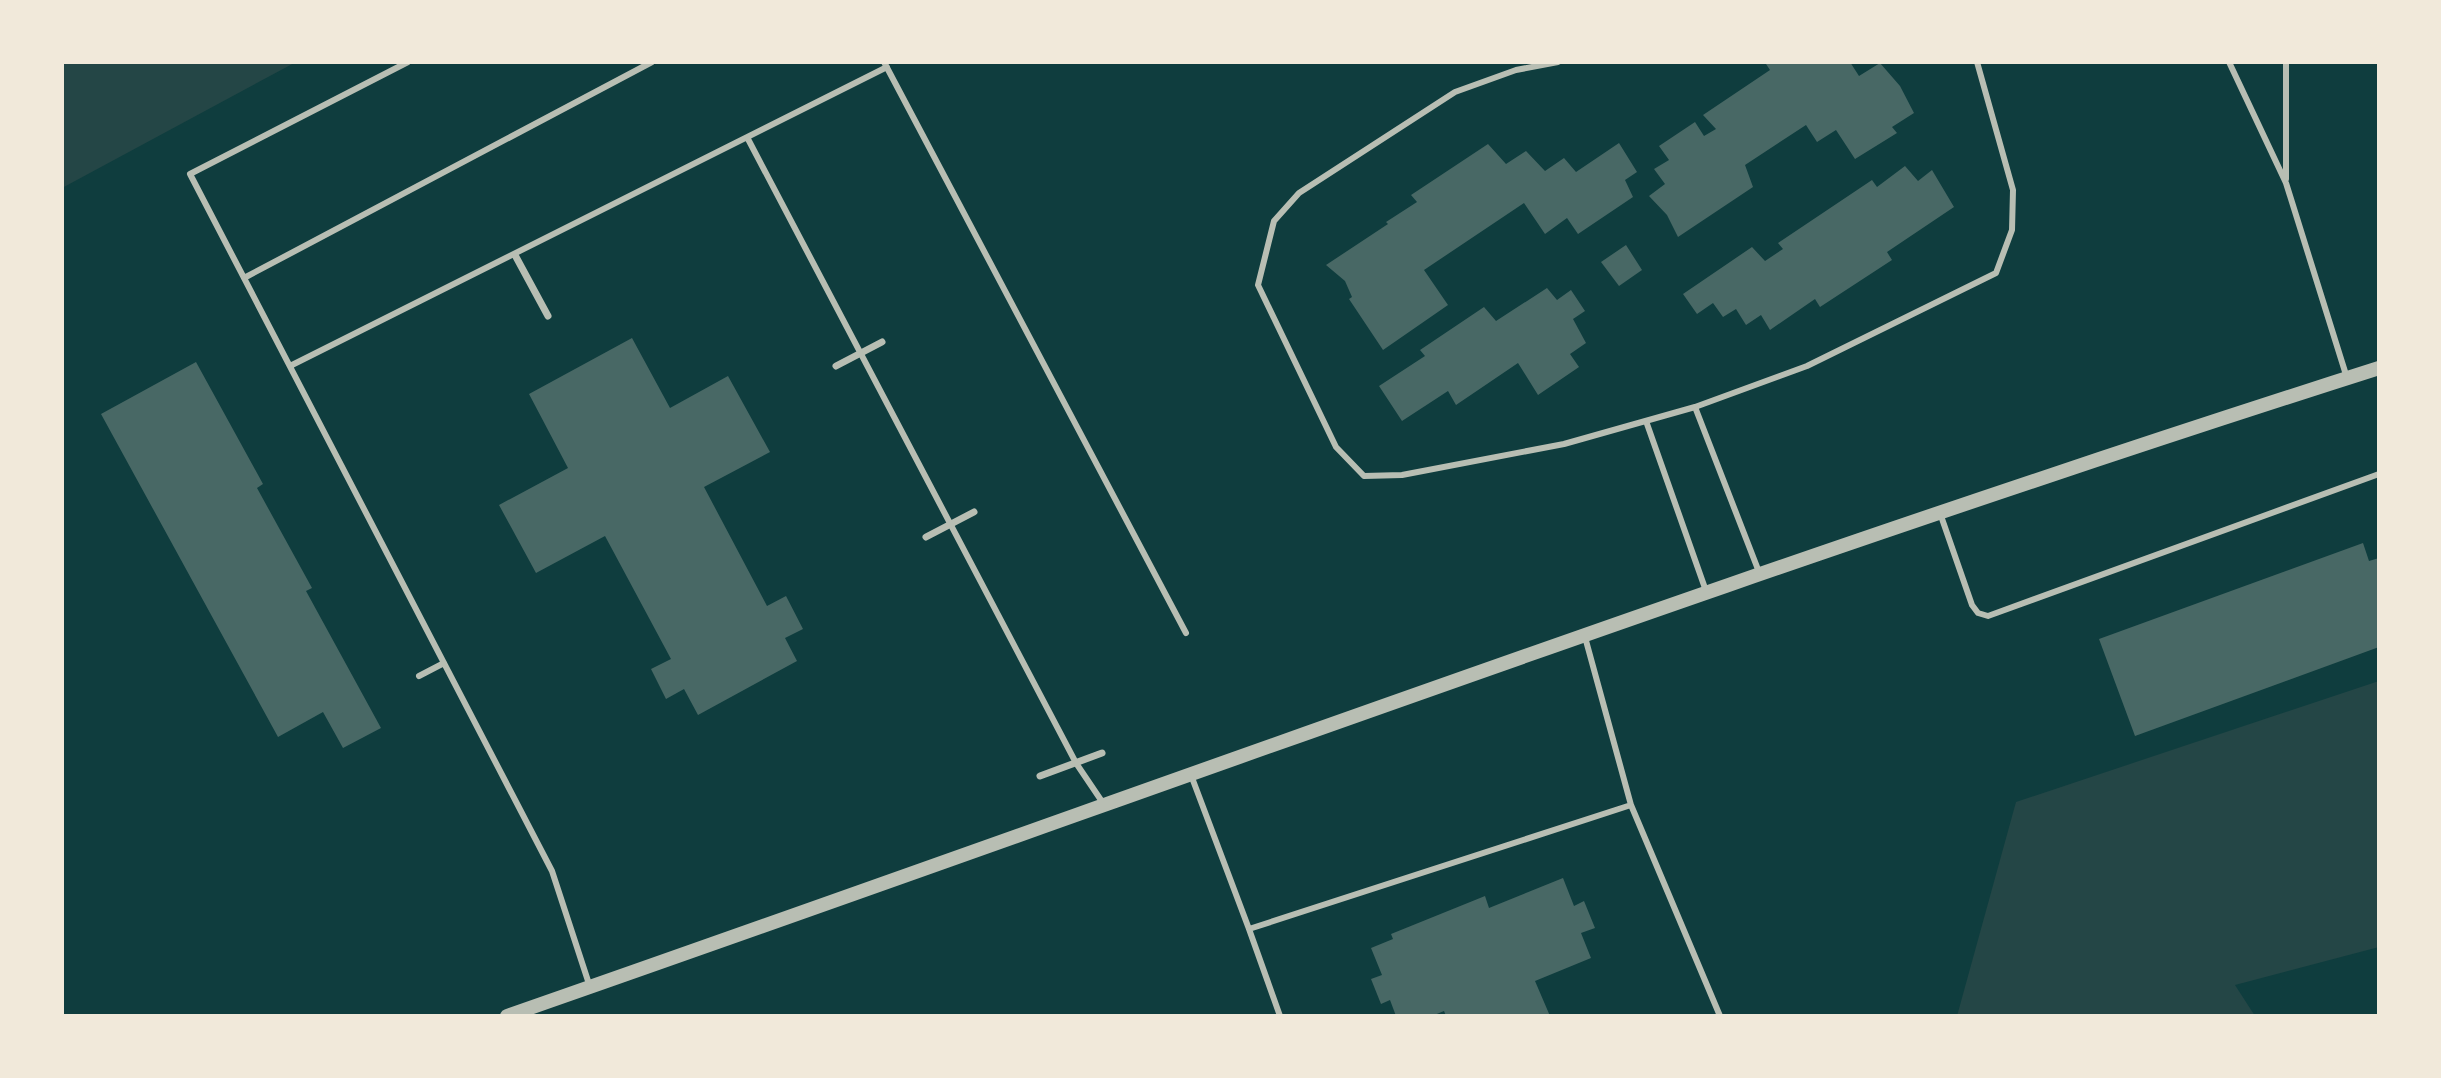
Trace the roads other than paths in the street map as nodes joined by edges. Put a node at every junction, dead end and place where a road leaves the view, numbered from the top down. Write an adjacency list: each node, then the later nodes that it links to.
1 (408, 62): 11 (lane)
2 (652, 62): 11 (lane)
3 (1558, 62): 20 (lane)
4 (1977, 62): 19 (lane)
5 (2229, 62): 9 (lane)
6 (2286, 62): 9 (lane)
7 (885, 65): 8 (lane); 28 (lane)
8 (748, 139): 10 (lane); 14 (lane)
9 (2286, 183): 18 (lane)
10 (515, 255): 12 (street); 15 (lane)
11 (244, 278): 15 (lane)
12 (548, 316)
13 (882, 342): 14 (street)
14 (860, 353): 16 (street); 24 (lane)
15 (290, 366): 30 (lane)
16 (836, 366)
17 (2379, 368): 18 (street)
18 (2347, 378): 23 (street)
19 (1695, 407): 20 (lane); 26 (lane)
20 (1646, 421): 27 (lane)
21 (2379, 474): 23 (lane)
22 (974, 512): 24 (street)
23 (1940, 513): 26 (street)
24 (951, 525): 25 (street); 33 (lane)
25 (926, 537)
26 (1760, 576): 27 (street)
27 (1706, 593): 29 (street)
28 (1186, 633)
29 (1585, 637): 34 (street); 36 (lane)
30 (444, 663): 31 (lane); 39 (lane)
31 (419, 676)
32 (1102, 753): 33 (street)
33 (1076, 763): 35 (street); 37 (lane)
34 (1191, 775): 37 (street); 38 (lane)
35 (1040, 776)
36 (1631, 805): 38 (lane); 42 (lane)
37 (1105, 806): 39 (street)
38 (1249, 929): 41 (lane)
39 (590, 987): 40 (street)
40 (507, 1016)
41 (1280, 1016)
42 (1720, 1016)

